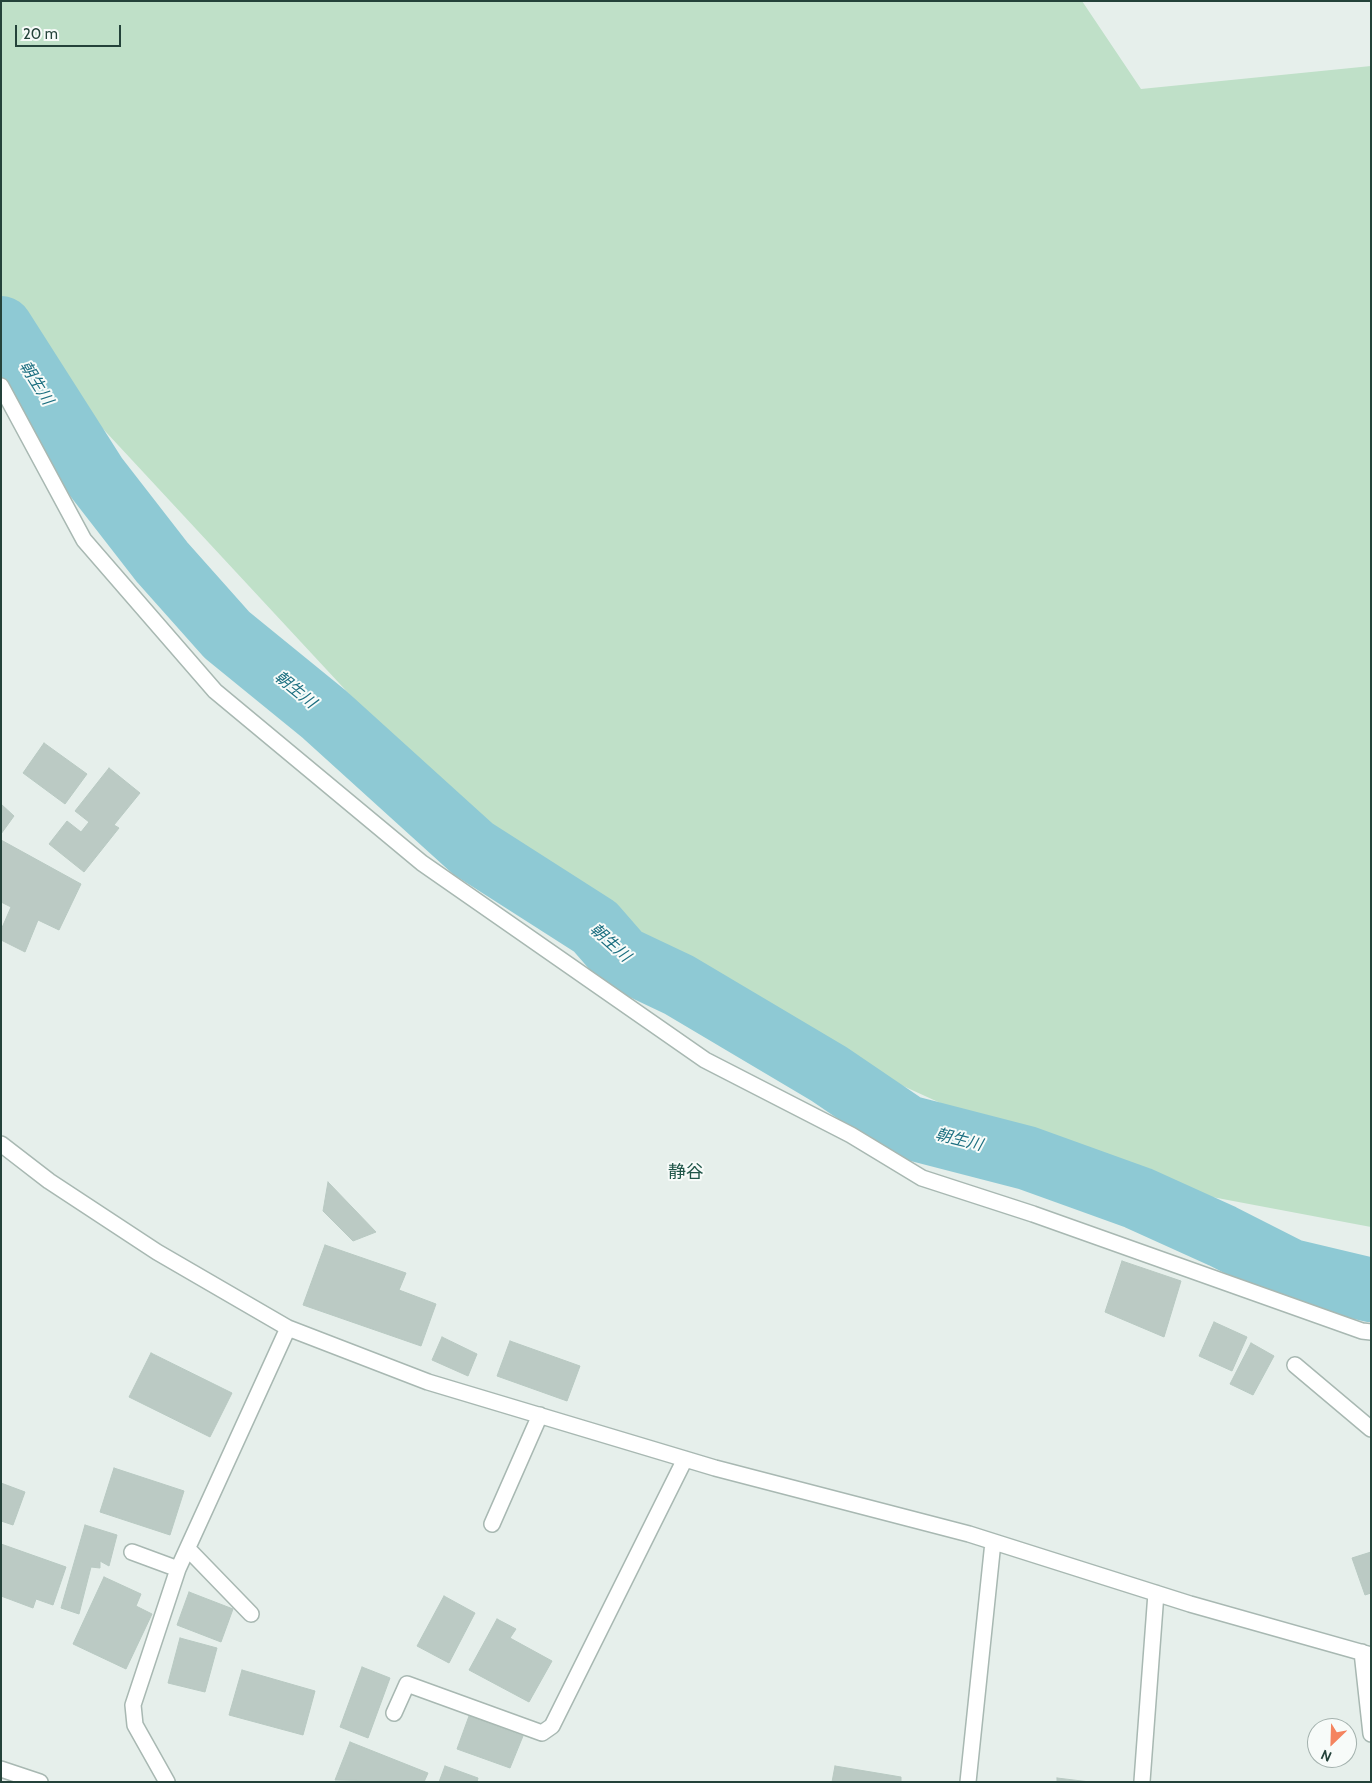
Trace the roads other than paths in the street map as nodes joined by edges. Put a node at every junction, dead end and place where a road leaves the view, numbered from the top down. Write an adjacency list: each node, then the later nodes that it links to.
1 (1, 386): 4 (street)
2 (1, 1144): 3 (street)
3 (288, 1328): 6 (street); 11 (street)
4 (1371, 1332)
5 (1295, 1366): 7 (street)
6 (540, 1415): 8 (street); 9 (street)
7 (1371, 1429)
8 (685, 1459): 10 (street); 17 (street)
9 (492, 1524)
10 (993, 1542): 14 (street); 23 (street)
11 (188, 1549): 13 (street); 15 (street)
12 (132, 1552): 13 (street)
13 (178, 1569): 22 (street)
14 (1156, 1593): 16 (street); 20 (street)
15 (251, 1614)
16 (1366, 1653): 18 (street)
17 (394, 1713)
18 (1371, 1734)
19 (1, 1769): 21 (street)
20 (1142, 1781)
21 (40, 1782)
22 (167, 1782)
23 (968, 1782)

